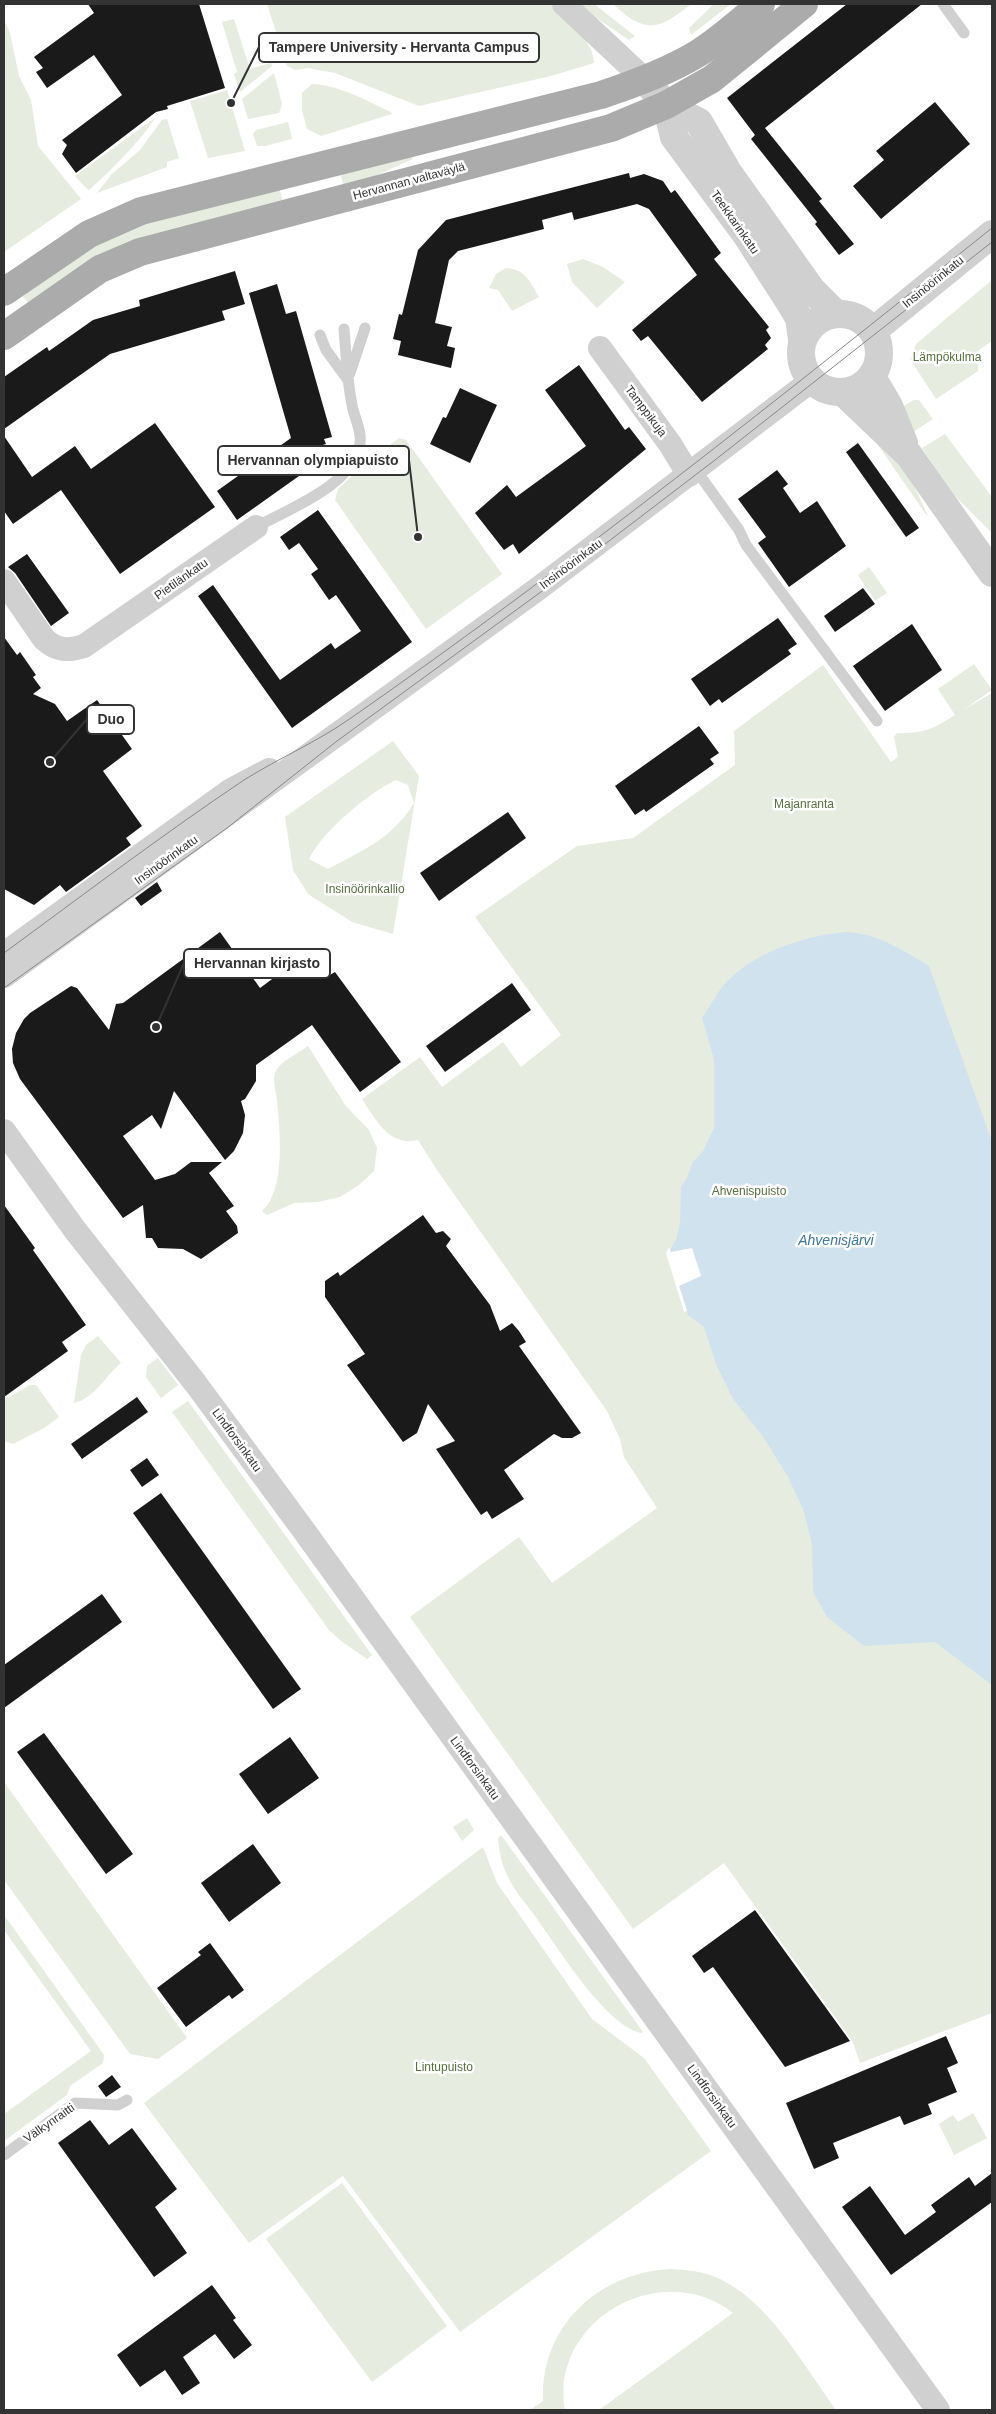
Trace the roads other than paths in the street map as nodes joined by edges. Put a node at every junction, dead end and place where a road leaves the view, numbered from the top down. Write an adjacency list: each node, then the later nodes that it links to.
1 (564, 4): 6 (street)
2 (761, 4): 6 (main road)
3 (804, 4): 7 (main road, Hervannan valtaväylä)
4 (943, 4): 5 (lane)
5 (964, 33)
6 (645, 80): 7 (street, Teekkarinkatu); 9 (main road)
7 (666, 105): 10 (street, Teekkarinkatu); 15 (main road, Hervannan valtaväylä); 16 (street, Teekkarinkatu)
8 (992, 234): 13 (street, Insinöörinkatu)
9 (4, 292)
10 (835, 313): 13 (street); 16 (street)
11 (344, 328): 19 (lane)
12 (365, 328): 19 (lane)
13 (873, 331): 18 (street)
14 (320, 335): 19 (lane)
15 (4, 336)
16 (802, 340): 20 (street)
17 (600, 348): 23 (street, Tamppikuja)
18 (872, 377): 21 (street); 22 (street)
19 (348, 380): 24 (lane, Pietilänkatu)
20 (811, 381): 21 (street); 23 (street, Insinöörinkatu)
21 (844, 394): 22 (street)
22 (909, 455): 25 (street)
23 (692, 472): 27 (lane); 28 (street, Insinöörinkatu)
24 (256, 527): 26 (street, Pietilänkatu)
25 (992, 573)
26 (4, 581)
27 (877, 721)
28 (327, 742): 29 (street, Insinöörinkatu); 30 (street, Insinöörinkatu)
29 (4, 954)
30 (4, 976)
31 (4, 1131): 34 (street, Lindforsinkatu)
32 (127, 2100): 33 (lane, Välkynraitti)
33 (4, 2154)
34 (938, 2410)

